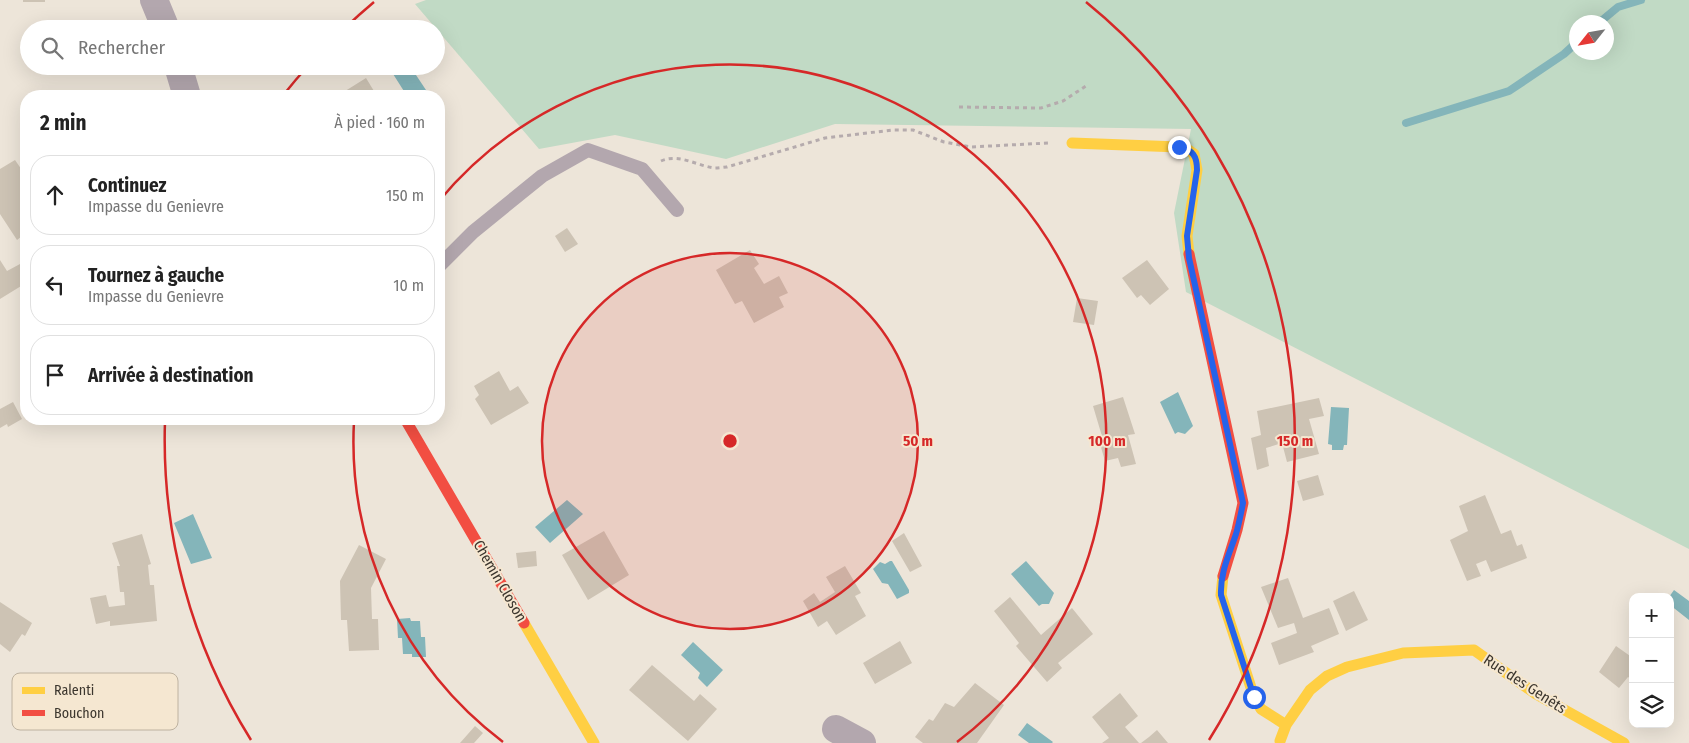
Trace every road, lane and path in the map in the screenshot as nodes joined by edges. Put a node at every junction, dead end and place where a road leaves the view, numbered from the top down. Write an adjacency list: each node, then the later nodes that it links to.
1 (154, 0): 2 (street)
2 (162, 20)
3 (181, 75): 5 (street)
4 (1086, 86): 6 (path)
5 (185, 90)
6 (959, 107)
7 (1072, 143): 8 (path); 12 (street)
8 (642, 169): 9 (lane); 10 (lane)
9 (677, 210)
10 (445, 260)
11 (408, 425): 14 (street, Chemin Closon)
12 (1286, 725): 16 (street, Rue des Genêts); 17 (street, Rue des Genêts)
13 (836, 729): 15 (street)
14 (594, 743)
15 (862, 743)
16 (1280, 743)
17 (1624, 743)

